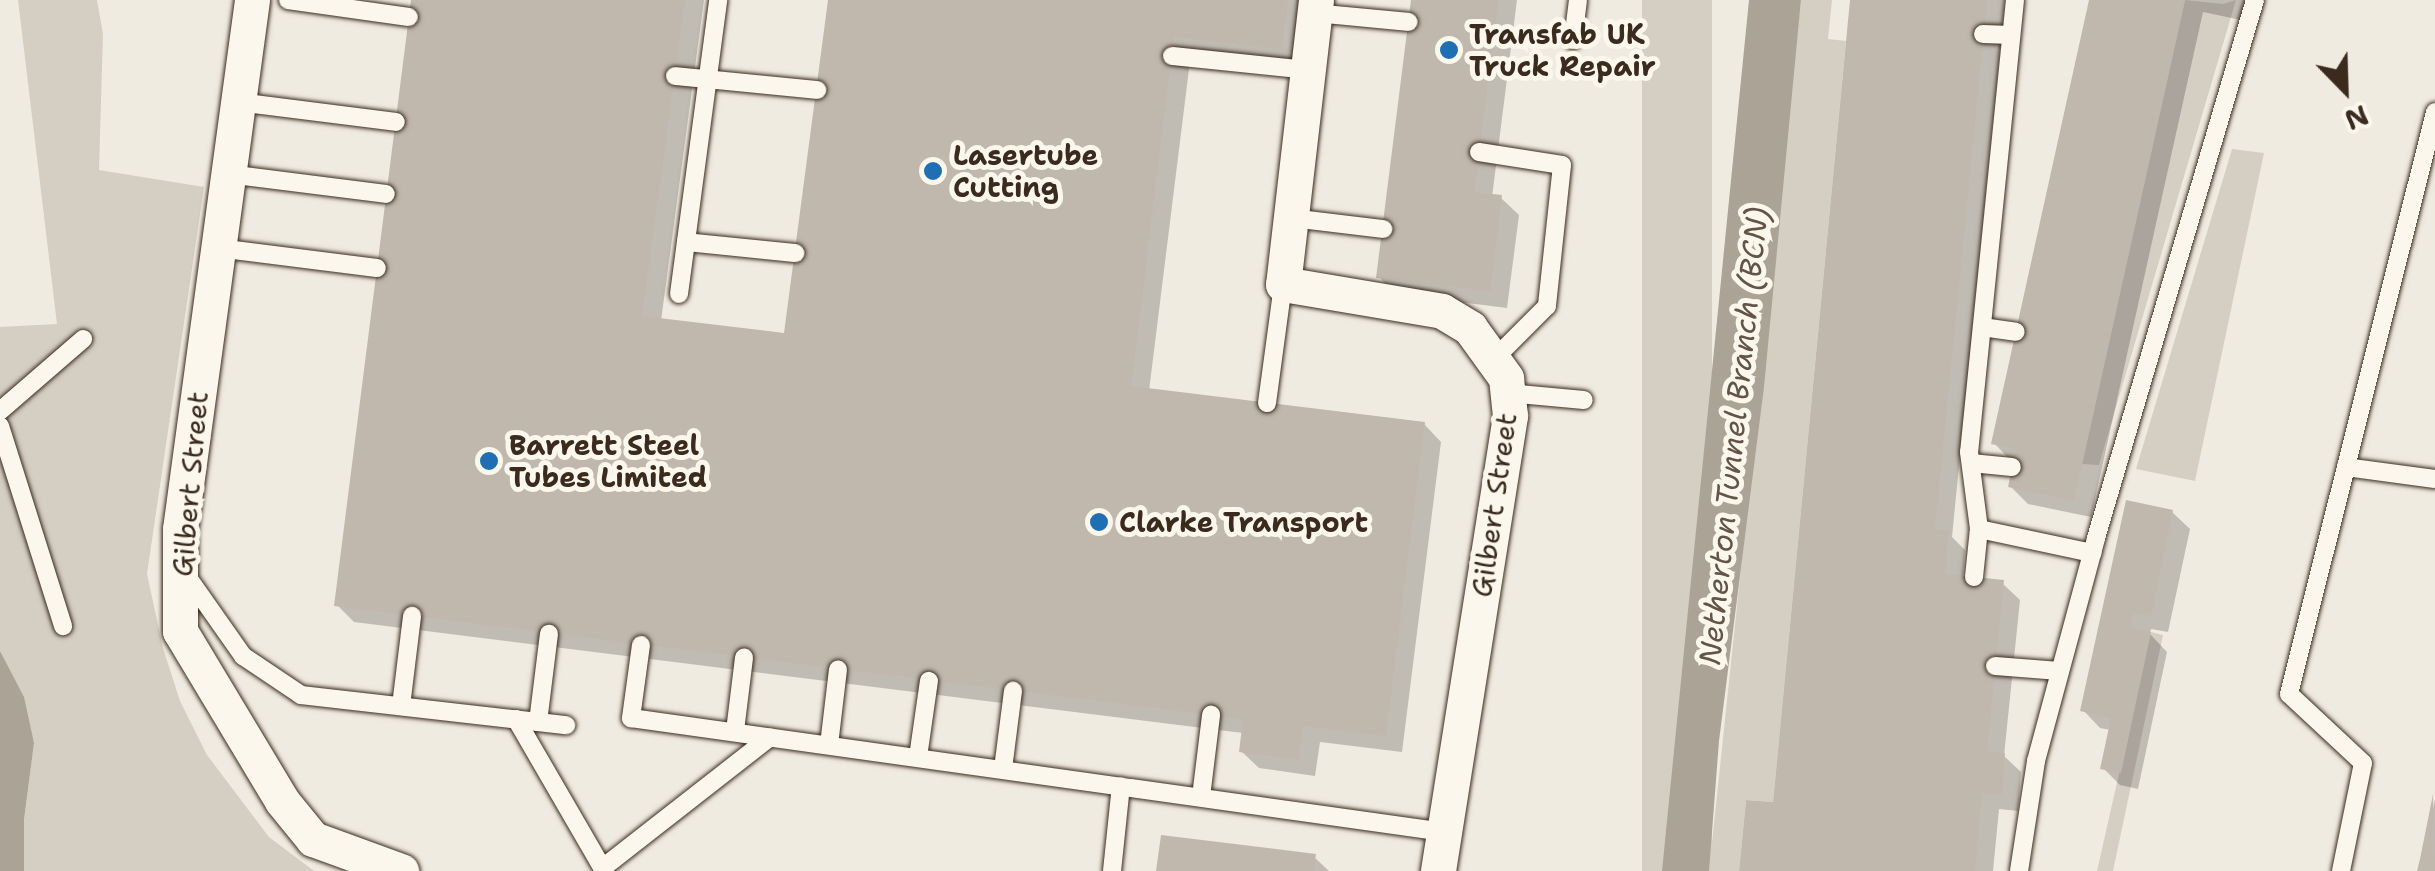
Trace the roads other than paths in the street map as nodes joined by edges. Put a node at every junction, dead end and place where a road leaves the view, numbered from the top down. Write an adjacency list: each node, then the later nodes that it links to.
1 (252, 0): 18 (street, Gilbert Street)
2 (288, 0): 8 (lane)
3 (718, 0): 16 (lane)
4 (1578, 0): 12 (lane)
5 (2015, 0): 11 (lane)
6 (2255, 0): 46 (lane)
7 (1315, 7): 9 (lane); 14 (street)
8 (409, 18)
9 (1409, 22)
10 (1983, 34): 11 (lane)
11 (2011, 35): 32 (lane)
12 (1573, 40)
13 (1172, 56): 14 (lane)
14 (1307, 70): 24 (street)
15 (675, 76): 16 (lane)
16 (708, 78): 17 (lane); 26 (lane)
17 (816, 90)
18 (238, 102): 20 (lane); 22 (street, Gilbert Street)
19 (2435, 112): 43 (lane)
20 (396, 122)
21 (1479, 152): 35 (lane)
22 (228, 174): 23 (lane); 27 (street, Gilbert Street)
23 (386, 194)
24 (1290, 218): 25 (lane); 30 (street)
25 (1383, 228)
26 (686, 242): 28 (lane); 31 (lane)
27 (218, 248): 29 (lane); 47 (street, Gilbert Street)
28 (795, 252)
29 (377, 268)
30 (1282, 284): 35 (street, Gilbert Street); 38 (lane)
31 (679, 294)
32 (1982, 327): 33 (lane); 41 (lane)
33 (2016, 332)
34 (84, 339): 39 (lane)
35 (1495, 358): 36 (street, Gilbert Street)
36 (1508, 393): 37 (lane); 71 (street, Gilbert Street)
37 (1584, 400)
38 (1267, 403)
39 (0, 411)
40 (0, 426): 50 (lane)
41 (1970, 463): 42 (lane); 45 (lane)
42 (2012, 468)
43 (2346, 468): 44 (lane); 77 (lane)
44 (2435, 480)
45 (1979, 529): 46 (lane); 48 (lane)
46 (2092, 553): 56 (lane)
47 (180, 566): 59 (lane); 73 (street, Gilbert Street)
48 (1974, 577)
49 (412, 616): 59 (lane)
50 (63, 626)
51 (550, 634): 62 (lane)
52 (641, 645): 64 (lane)
53 (744, 658): 64 (lane)
54 (1995, 666): 56 (lane)
55 (838, 670): 66 (lane)
56 (2060, 671): 76 (lane)
57 (929, 681): 67 (lane)
58 (1014, 691): 68 (lane)
59 (402, 706): 61 (lane)
60 (1211, 715): 70 (lane)
61 (516, 720): 62 (lane); 72 (lane)
62 (538, 722): 63 (lane)
63 (566, 725)
64 (735, 731): 65 (lane)
65 (770, 737): 66 (lane); 72 (lane)
66 (829, 745): 67 (lane)
67 (918, 757): 68 (lane)
68 (1003, 769): 69 (lane)
69 (1121, 786): 70 (lane); 74 (lane)
70 (1201, 798): 71 (lane)
71 (1444, 832): 75 (street, Gilbert Street)
72 (605, 868)
73 (389, 869)
74 (1112, 871)
75 (1438, 871)
76 (2019, 871)
77 (2342, 871)

